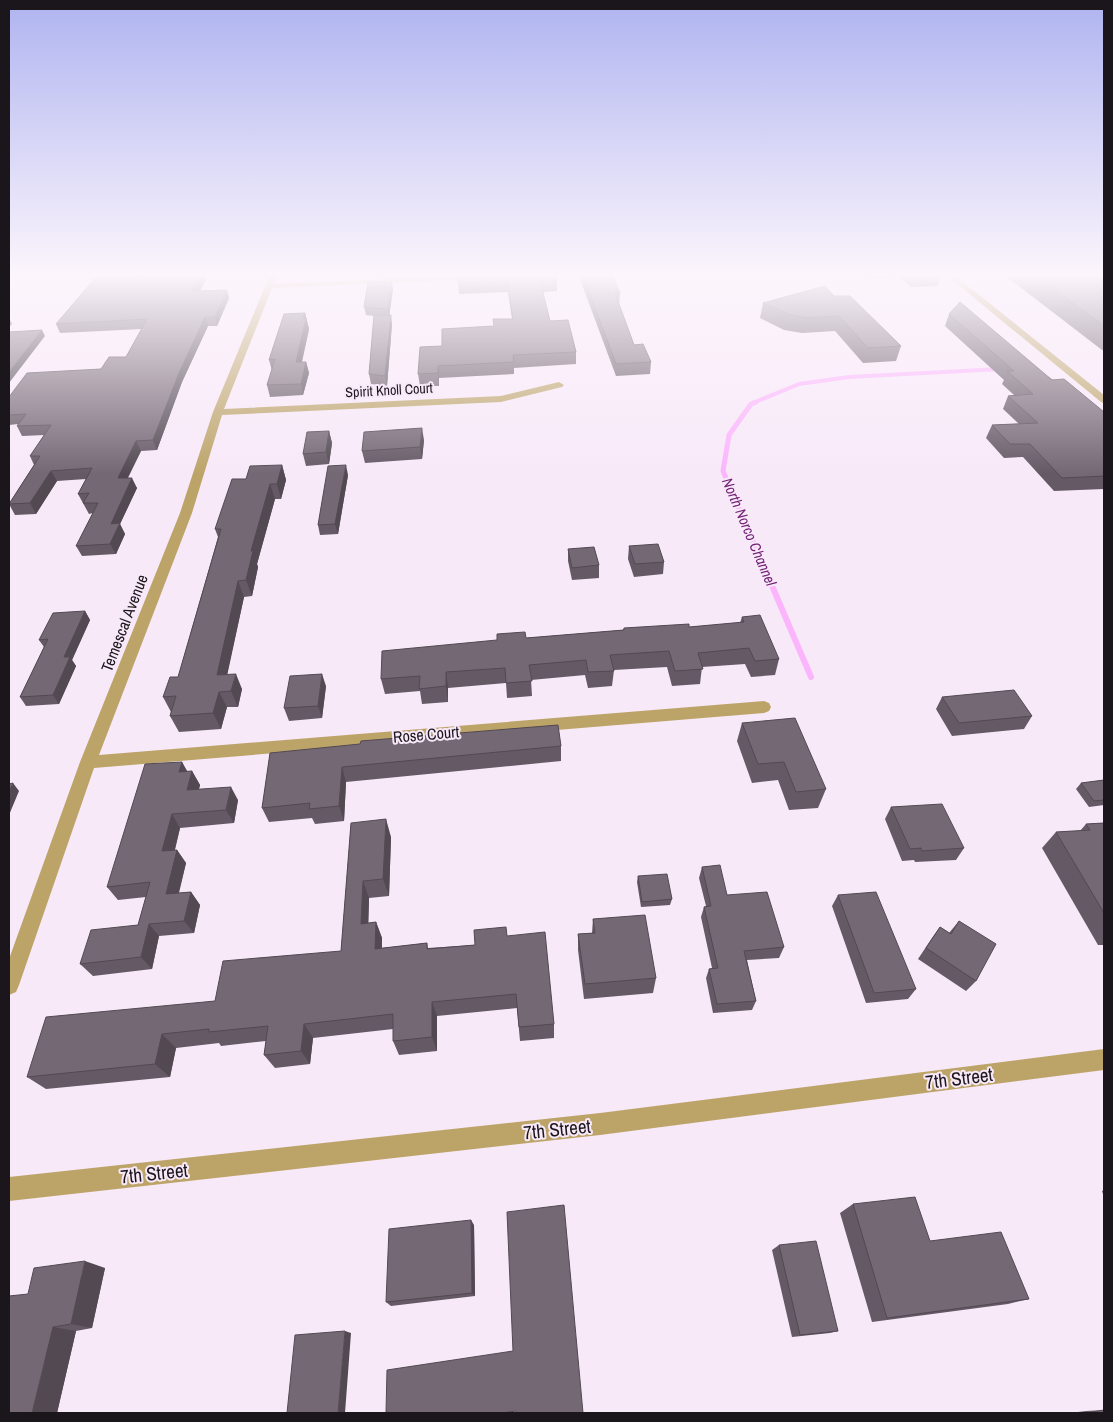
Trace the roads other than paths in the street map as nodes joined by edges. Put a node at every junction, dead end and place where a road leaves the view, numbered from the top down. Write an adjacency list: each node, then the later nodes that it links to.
1 (247, 340): 5 (street, Temescal Avenue)
2 (1030, 340): 4 (street)
3 (559, 386): 5 (street, Spirit Knoll Court)
4 (1104, 400)
5 (218, 412): 7 (street, Temescal Avenue)
6 (764, 707): 7 (street, Rose Court)
7 (88, 762): 8 (street, Temescal Avenue)
8 (9, 985)
9 (1104, 1059): 10 (street, 7th Street)
10 (9, 1189)

